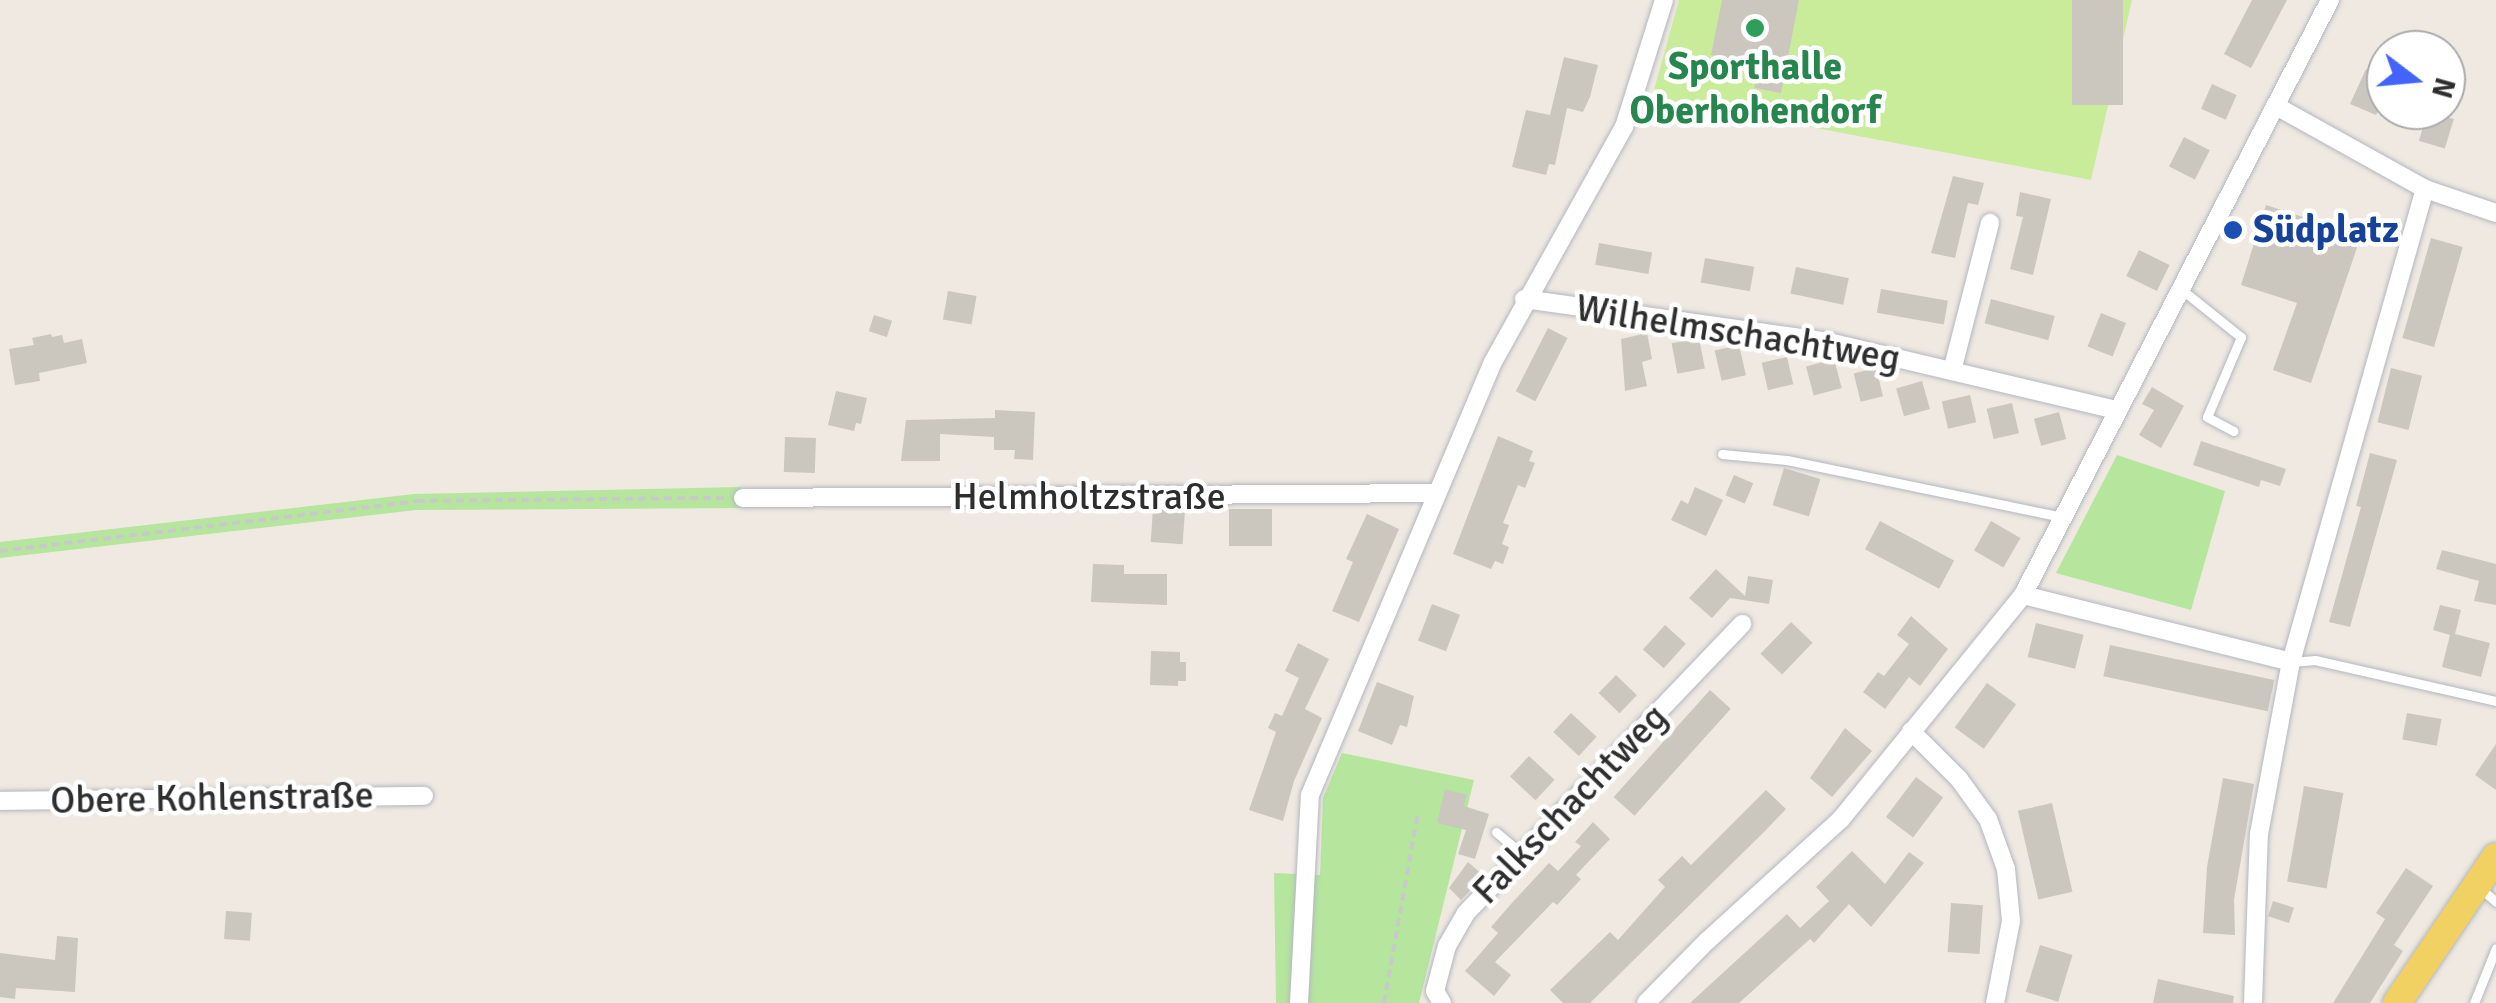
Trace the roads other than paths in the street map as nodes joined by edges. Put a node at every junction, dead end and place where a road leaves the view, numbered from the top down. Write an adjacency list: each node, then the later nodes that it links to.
1 (1664, 0): 8 (street)
2 (2330, 0): 3 (street)
3 (2276, 106): 4 (street); 7 (street)
4 (2425, 189): 5 (street); 18 (street)
5 (2496, 214)
6 (1990, 223): 9 (street, Wilhelmschachtweg)
7 (2181, 289): 10 (street); 11 (lane)
8 (1524, 299): 9 (street, Wilhelmschachtweg); 13 (street)
9 (1952, 370): 10 (street, Wilhelmschachtweg)
10 (2118, 410): 15 (street)
11 (2233, 431)
12 (1722, 454): 15 (lane)
13 (1436, 493): 14 (street, Helmholtzstraße); 28 (street)
14 (743, 498)
15 (2062, 517): 16 (street)
16 (2023, 596): 18 (street); 20 (street)
17 (1742, 624): 24 (street, Falkschachtweg)
18 (2291, 662): 19 (lane); 32 (street)
19 (2496, 700)
20 (1911, 731): 30 (street); 31 (street)
21 (424, 796): 22 (street, Obere Kohlenstraße)
22 (0, 801)
23 (1496, 832): 24 (lane)
24 (1522, 854): 29 (street, Falkschachtweg)
25 (2496, 858): 26 (main road)
26 (2487, 893): 33 (main road)
27 (2496, 948): 34 (lane)
28 (1299, 1003)
29 (1442, 1003)
30 (1646, 1003)
31 (1995, 1003)
32 (2253, 1003)
33 (2397, 1003)
34 (2474, 1003)

